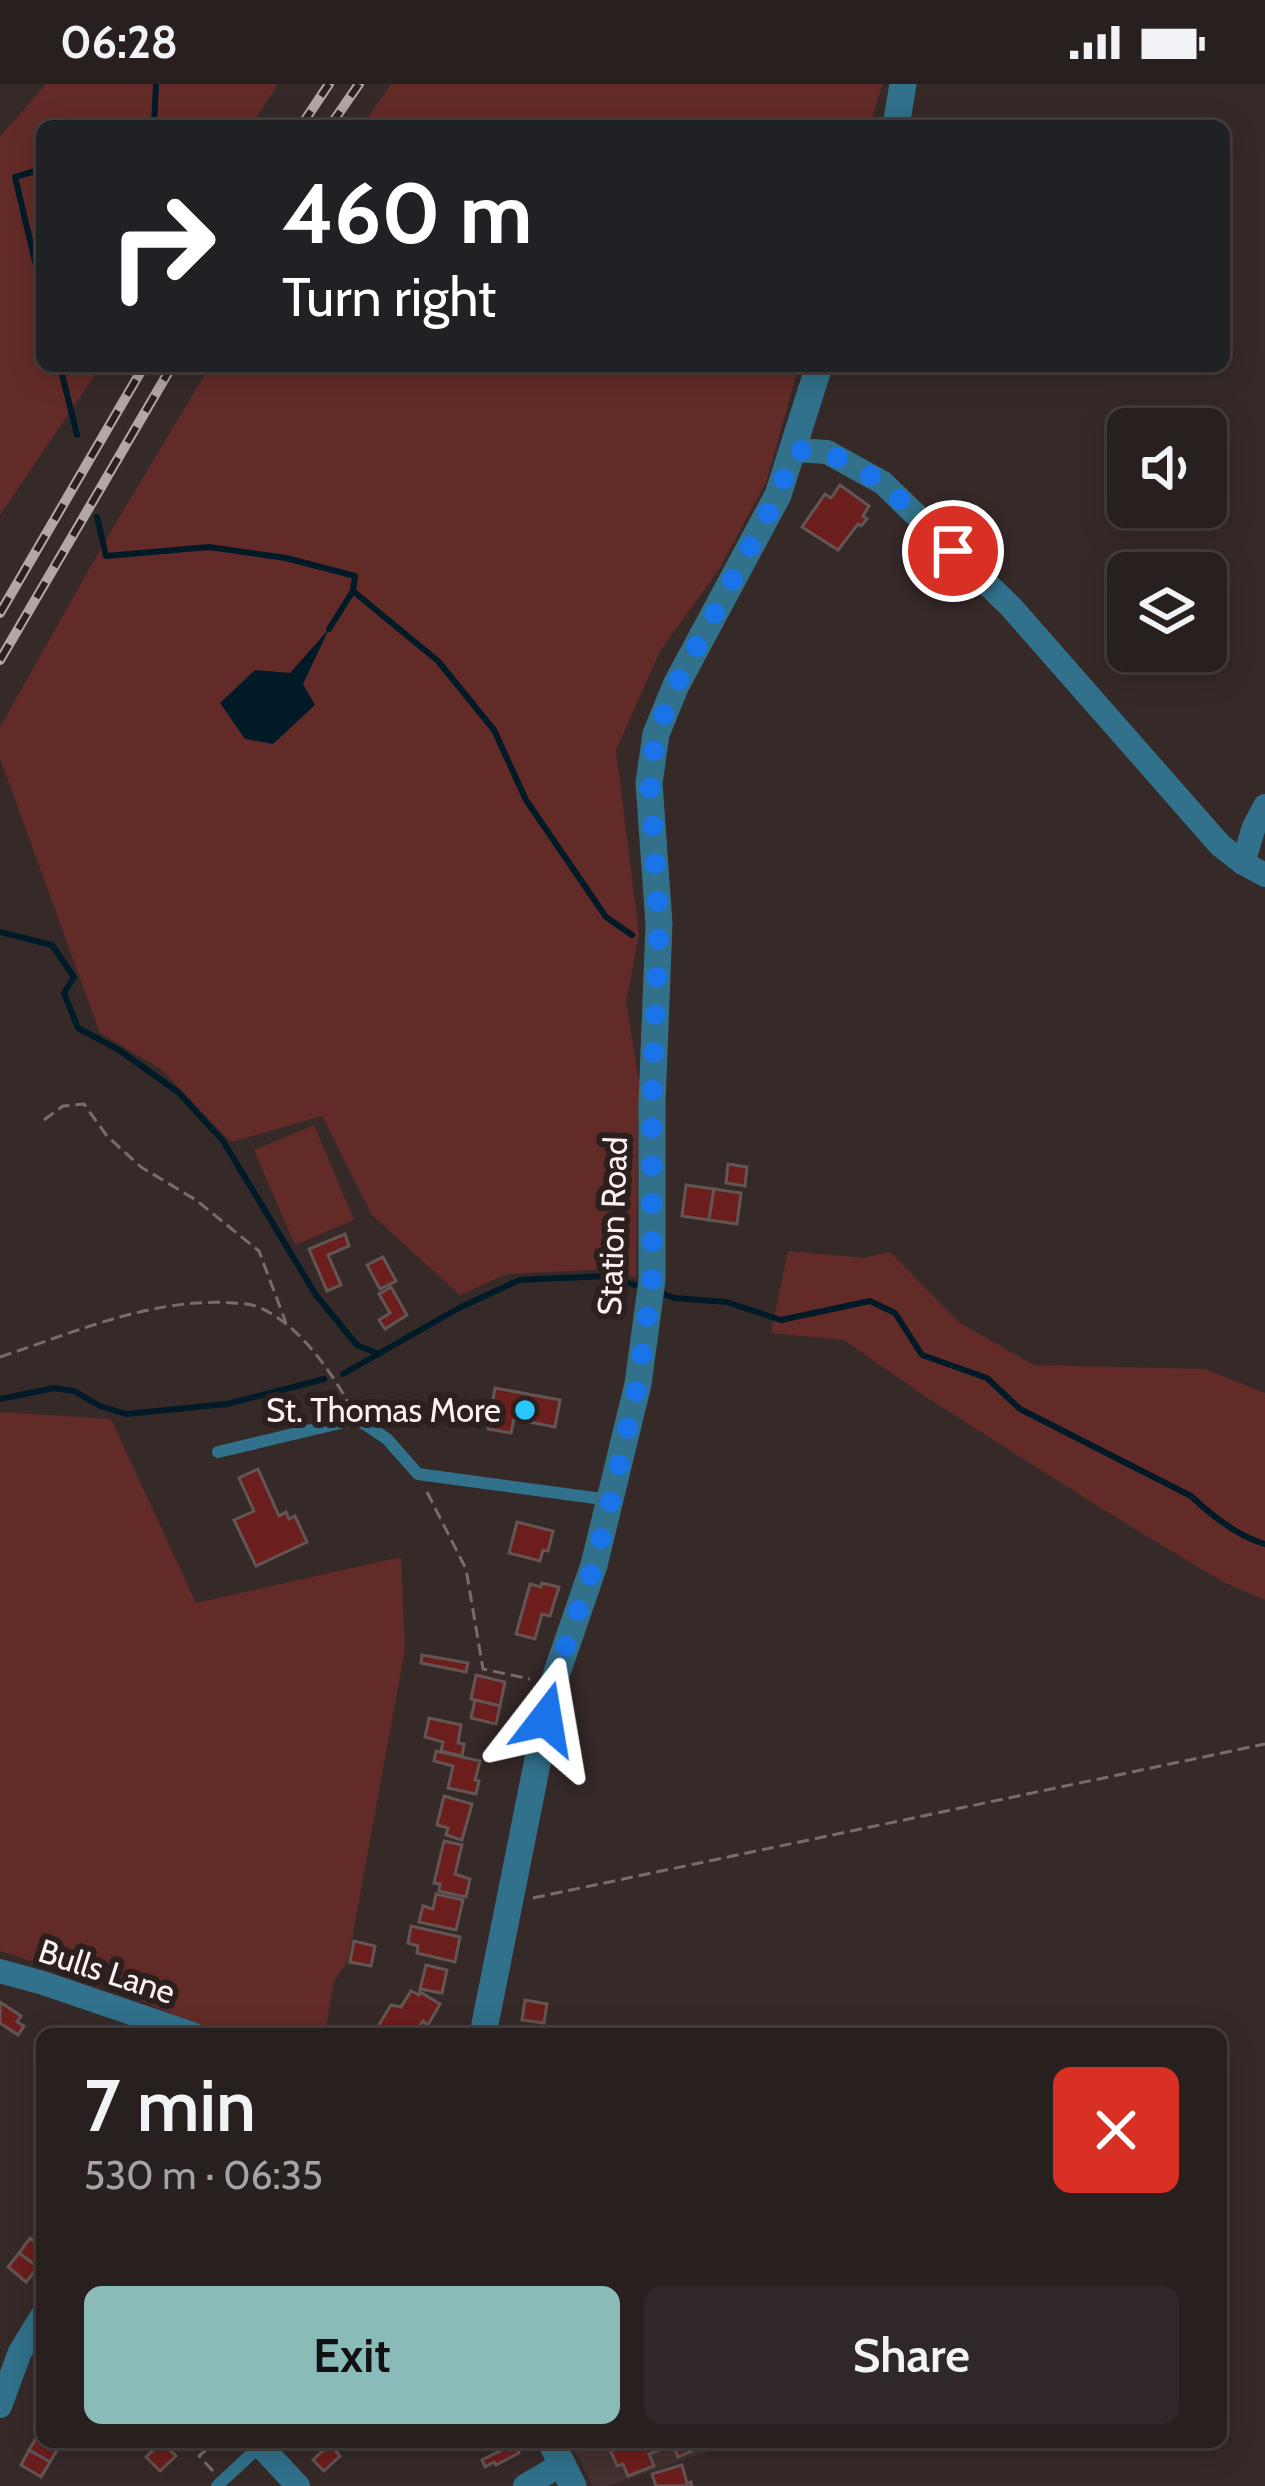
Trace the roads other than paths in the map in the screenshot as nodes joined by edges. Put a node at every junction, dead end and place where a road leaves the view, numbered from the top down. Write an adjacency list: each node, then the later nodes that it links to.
1 (903, 84): 2 (street)
2 (897, 120)
3 (817, 372): 4 (street, Station Road)
4 (794, 450): 6 (street); 8 (street, Station Road)
5 (1265, 806): 6 (street)
6 (1254, 869)
7 (218, 1452): 8 (lane)
8 (611, 1500): 11 (street, Station Road)
9 (0, 1971): 10 (street, Bulls Lane)
10 (175, 2028)
11 (484, 2028)
12 (36, 2326): 13 (street)
13 (0, 2406)
14 (254, 2448): 17 (lane)
15 (262, 2448): 18 (street)
16 (561, 2456): 19 (street)
17 (219, 2484)
18 (298, 2486)
19 (525, 2486)

